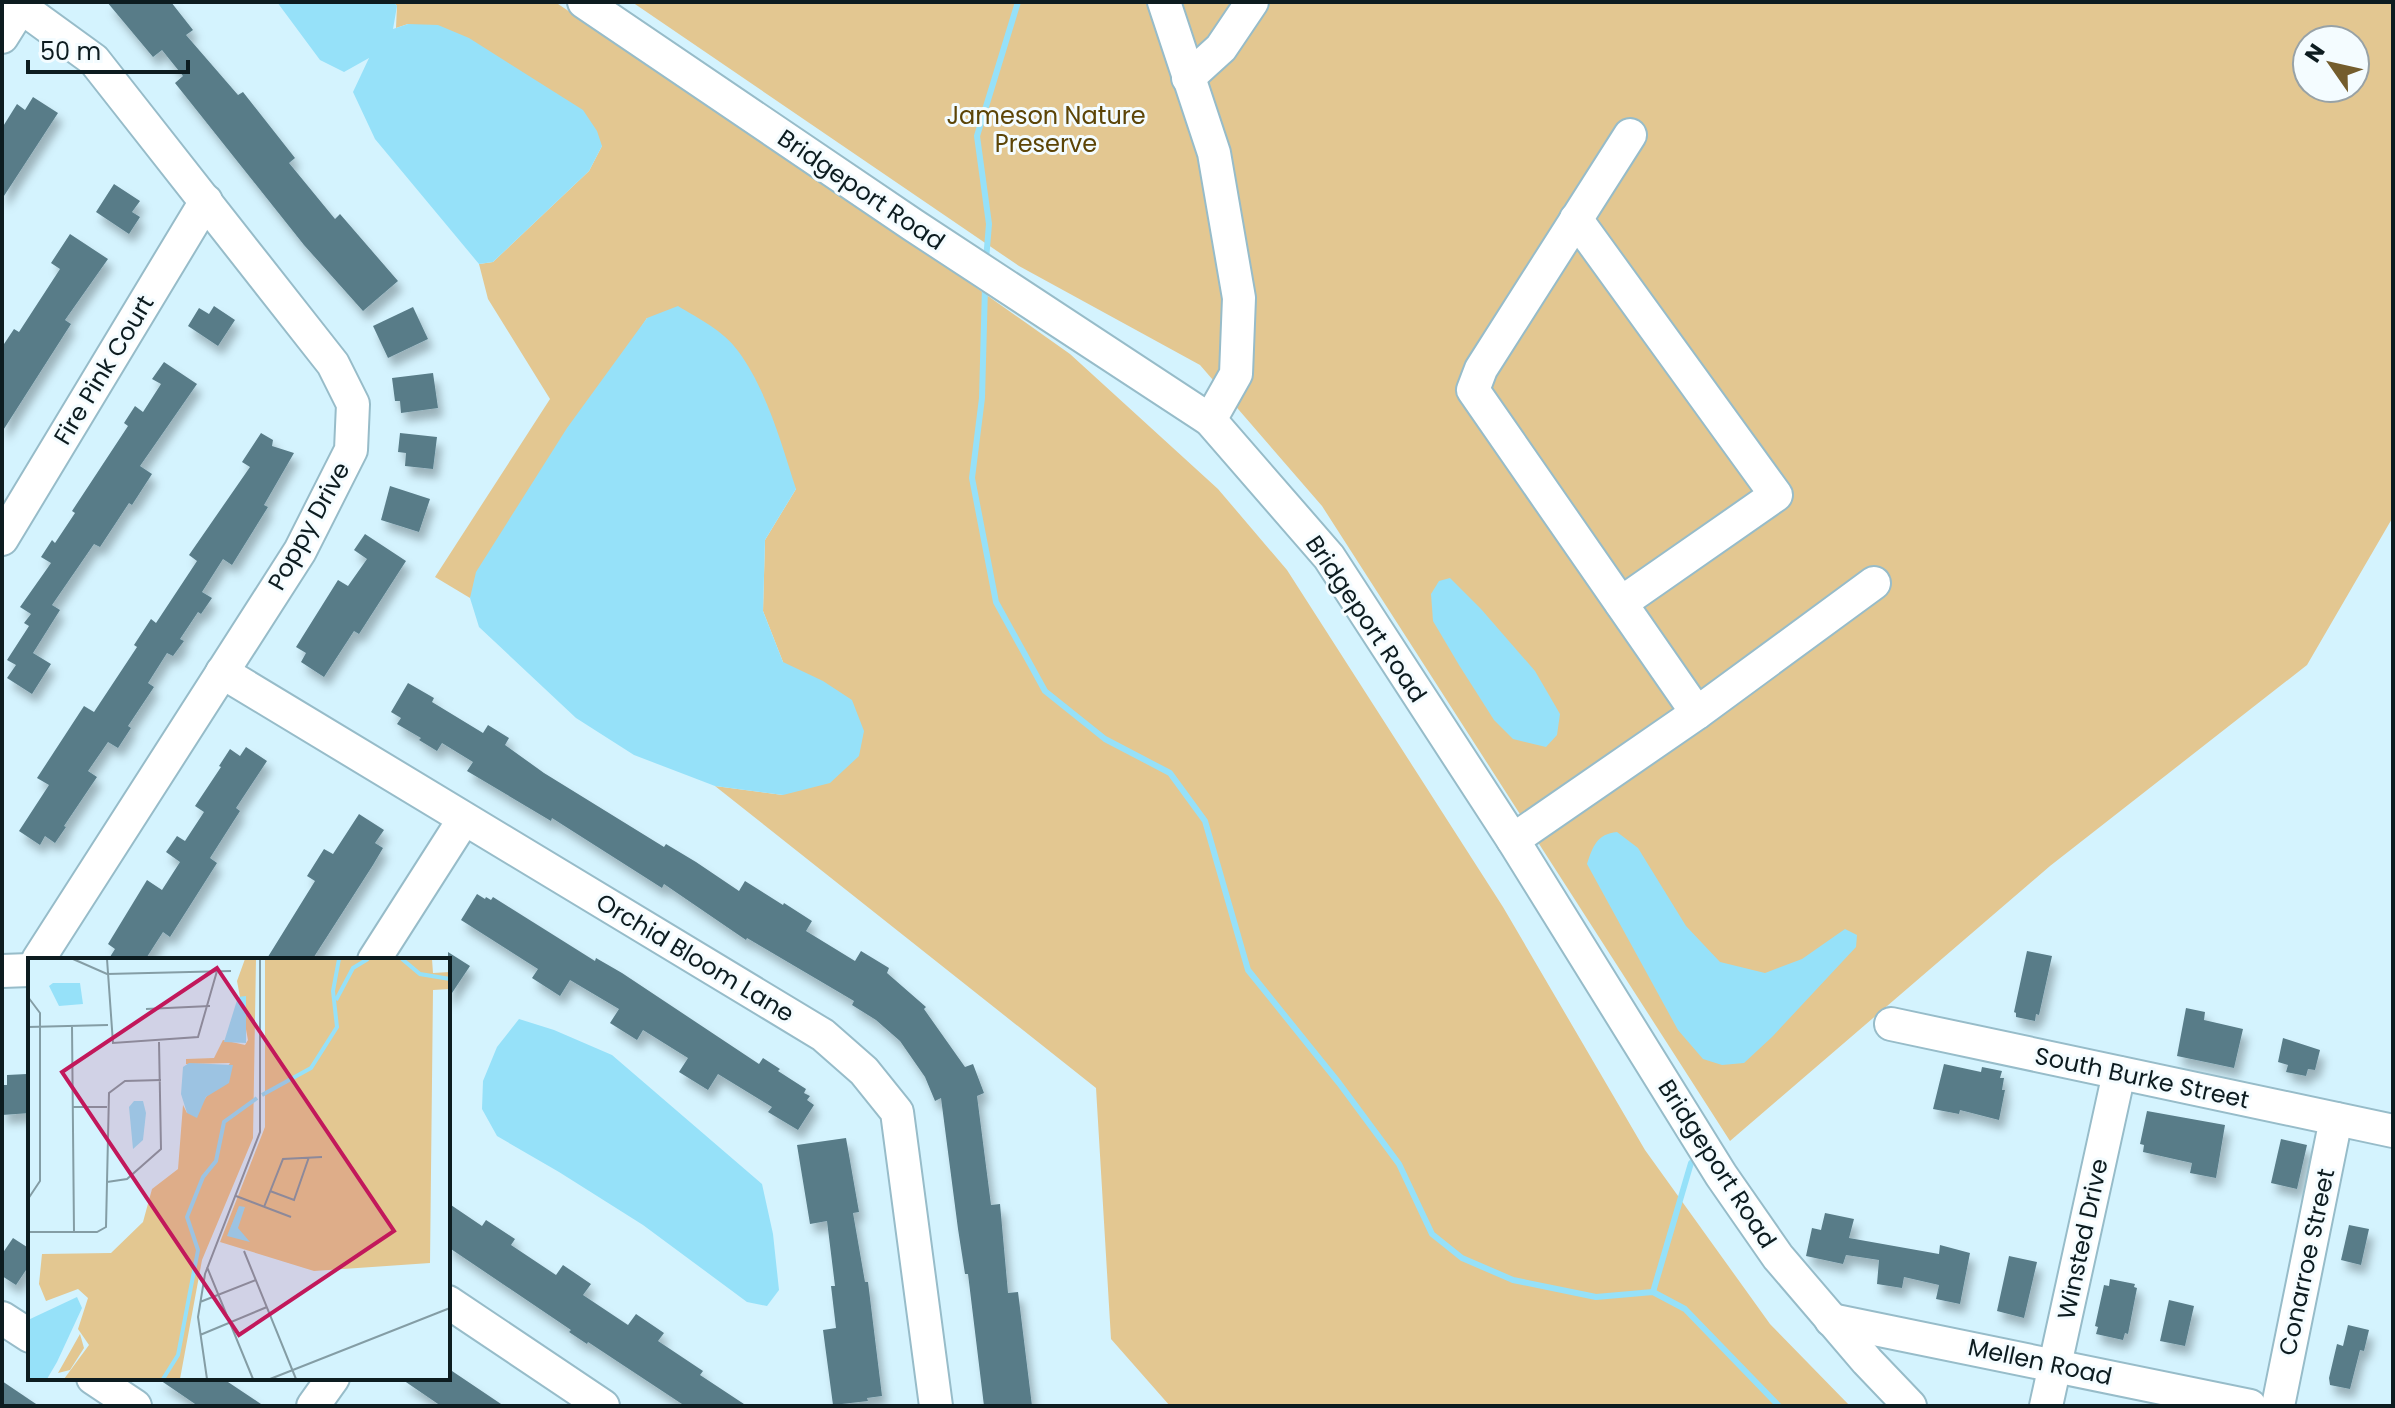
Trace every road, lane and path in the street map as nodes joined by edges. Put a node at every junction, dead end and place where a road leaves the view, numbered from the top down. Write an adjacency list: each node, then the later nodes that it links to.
1 (584, 2): 10 (street, Bridgeport Road)
2 (1164, 2): 6 (street)
3 (1252, 2): 6 (street)
4 (22, 4): 5 (street); 8 (street, Poppy Drive)
5 (2, 37)
6 (1188, 78): 10 (street)
7 (1630, 135): 9 (street)
8 (206, 201): 11 (street, Fire Pink Court); 14 (street, Poppy Drive)
9 (1576, 219): 13 (street); 13 (street)
10 (1210, 420): 17 (street, Bridgeport Road)
11 (2, 539)
12 (1874, 583): 15 (street)
13 (1621, 603): 15 (street)
14 (222, 672): 16 (street, Orchid Bloom Lane); 18 (street, Poppy Drive)
15 (1697, 713): 17 (street)
16 (464, 819): 19 (street); 36 (street, Orchid Bloom Lane)
17 (1513, 840): 28 (street, Bridgeport Road)
18 (39, 958)
19 (375, 958)
20 (28, 970): 21 (street)
21 (2, 971)
22 (1891, 1024): 23 (street, South Burke Street)
23 (2119, 1073): 24 (street, South Burke Street); 30 (street, Winsted Drive)
24 (2336, 1119): 25 (street, South Burke Street); 40 (street, Conarroe Street)
25 (2393, 1131)
26 (450, 1303): 35 (street)
27 (2, 1318): 29 (street)
28 (1831, 1320): 30 (street, Mellen Road); 37 (street, Bridgeport Road)
29 (28, 1335)
30 (2055, 1364): 38 (street, Winsted Drive); 39 (street, Mellen Road)
31 (96, 1380): 33 (street)
32 (332, 1380): 34 (street)
33 (135, 1406)
34 (313, 1406)
35 (603, 1406)
36 (936, 1406)
37 (1910, 1406)
38 (2046, 1406)
39 (2250, 1406)
40 (2278, 1406)

